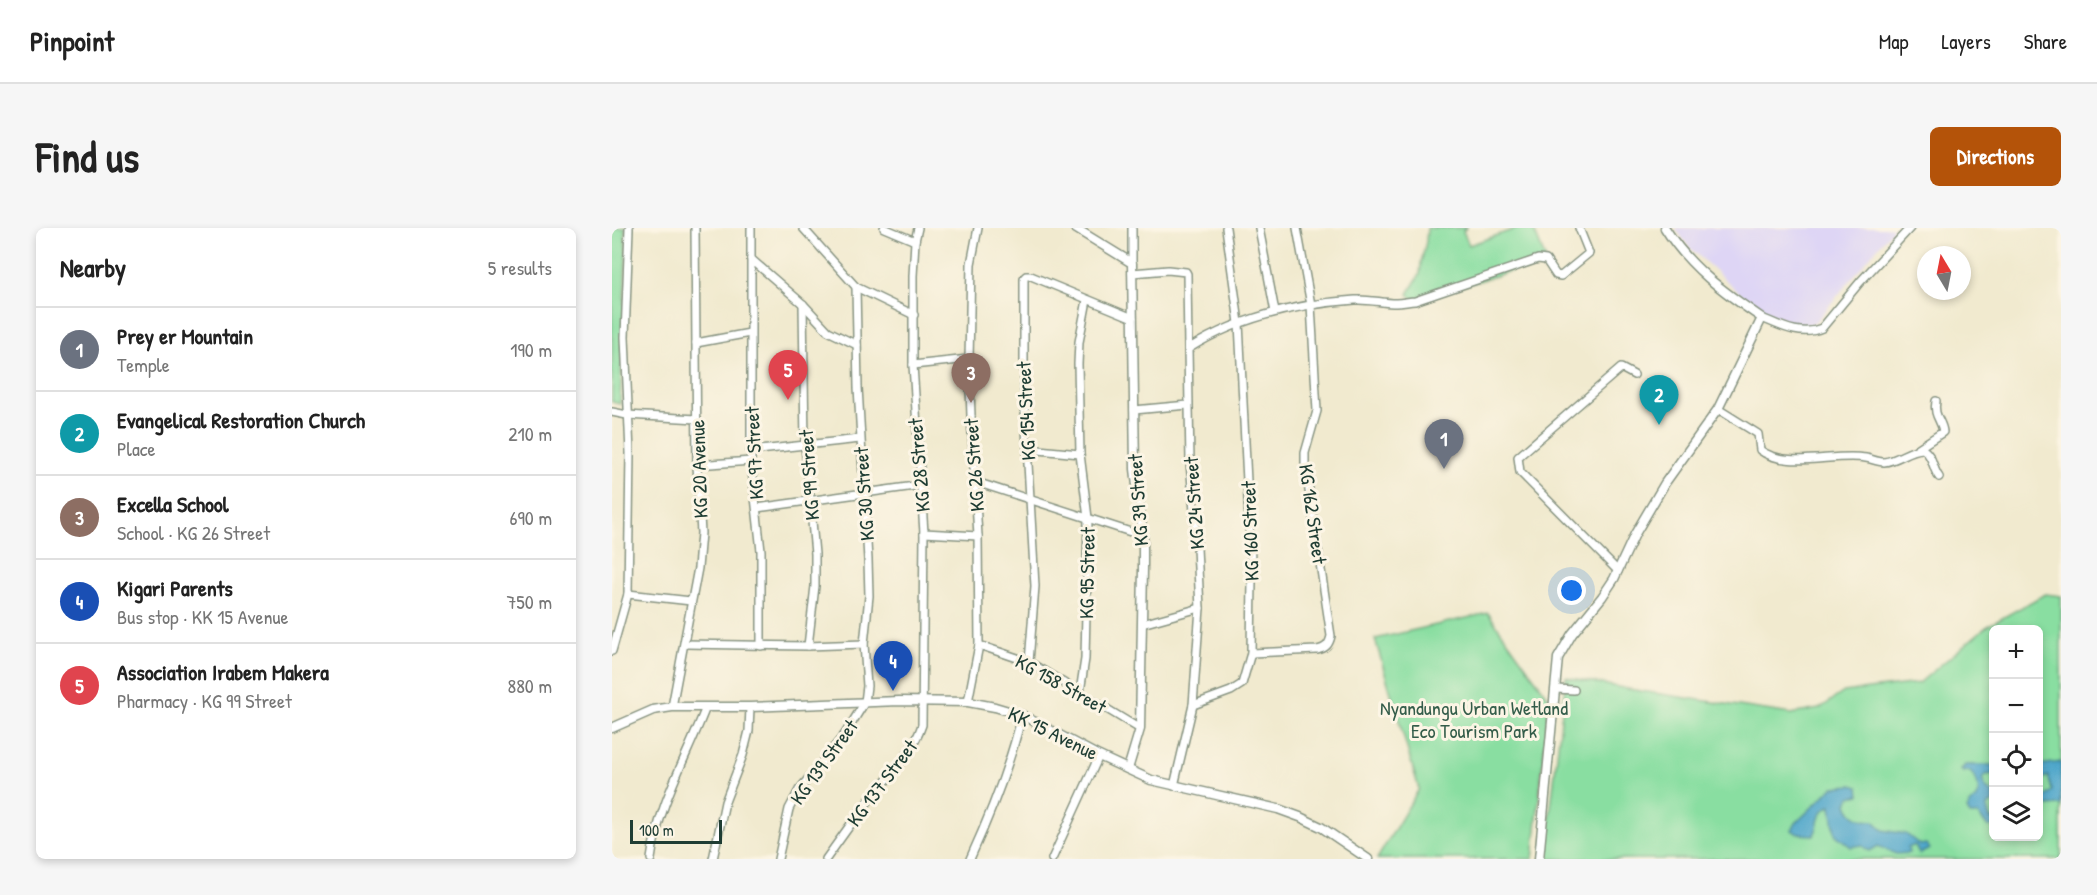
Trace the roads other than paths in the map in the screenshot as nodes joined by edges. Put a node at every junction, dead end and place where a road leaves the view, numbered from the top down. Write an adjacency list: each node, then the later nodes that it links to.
1 (629, 228): 41 (street)
2 (695, 228): 30 (street, KG 20 Avenue)
3 (751, 228): 17 (street, KG 97 Street)
4 (803, 228): 20 (street)
5 (884, 228): 16 (street)
6 (918, 228): 16 (street, KG 28 Street)
7 (978, 228): 33 (street, KG 26 Street)
8 (1075, 228): 18 (street)
9 (1132, 228): 18 (street, KG 39 Street)
10 (1226, 228): 28 (street, KG 160 Street)
11 (1259, 228): 24 (street)
12 (1297, 228): 23 (street)
13 (1579, 228): 23 (street)
14 (1665, 228): 27 (street)
15 (1910, 228): 27 (street)
16 (915, 241): 25 (street, KG 28 Street)
17 (751, 259): 22 (street); 29 (street, KG 97 Street)
18 (1132, 263): 19 (street, KG 39 Street)
19 (1132, 273): 26 (street, KG 39 Street); 32 (street, KG 24 Street)
20 (856, 287): 25 (street); 31 (street, KG 30 Street)
21 (1087, 300): 26 (street, KG 154 Street); 46 (street, KG 154 Street); 50 (street, KG 95 Street)
22 (803, 304): 31 (street); 45 (street, KG 99 Street)
23 (1311, 305): 24 (street); 75 (street, KG 162 Street)
24 (1275, 312): 28 (street)
25 (914, 315): 34 (street, KG 28 Street)
26 (1133, 318): 39 (street, KG 39 Street)
27 (1762, 318): 38 (street)
28 (1239, 323): 32 (street); 75 (street, KG 160 Street)
29 (750, 333): 30 (street); 48 (street, KG 97 Street)
30 (696, 343): 42 (street, KG 20 Avenue)
31 (857, 345): 43 (street, KG 30 Street)
32 (1188, 348): 37 (street, KG 24 Street)
33 (969, 359): 34 (street); 54 (street, KG 26 Street)
34 (913, 365): 55 (street, KG 28 Street)
35 (1634, 375): 64 (street)
36 (1936, 401): 44 (street)
37 (1188, 405): 39 (street); 67 (street, KG 24 Street)
38 (1718, 409): 47 (street); 64 (street)
39 (1134, 410): 63 (street, KG 39 Street)
40 (612, 412): 41 (street)
41 (627, 416): 42 (street); 65 (street)
42 (697, 419): 52 (street, KG 20 Avenue)
43 (860, 439): 45 (street); 56 (street, KG 30 Street)
44 (1931, 439): 47 (street); 49 (street)
45 (805, 446): 48 (street); 58 (street, KG 99 Street)
46 (1028, 449): 50 (street); 57 (street, KG 154 Street)
47 (1917, 449): 49 (street)
48 (750, 451): 51 (street, KG 97 Street)
49 (1927, 452): 53 (street)
50 (1080, 454): 60 (street, KG 95 Street)
51 (751, 461): 52 (street); 59 (street, KG 97 Street)
52 (696, 465): 66 (street, KG 20 Avenue)
53 (1939, 477)
54 (976, 482): 57 (street); 62 (street, KG 26 Street)
55 (922, 484): 56 (street); 61 (street, KG 28 Street)
56 (865, 492): 58 (street); 70 (street, KG 30 Street)
57 (1031, 499): 60 (street); 76 (street, KG 154 Street)
58 (811, 500): 59 (street); 73 (street, KG 99 Street)
59 (757, 508): 72 (street, KG 97 Street)
60 (1088, 518): 63 (street); 79 (street, KG 95 Street)
61 (924, 533): 62 (street); 80 (street, KG 28 Street)
62 (978, 536): 71 (street, KG 26 Street)
63 (1143, 536): 68 (street, KG 39 Street)
64 (1618, 571): 77 (street)
65 (628, 594): 66 (street); 74 (street)
66 (691, 601): 69 (street, KG 20 Avenue)
67 (1200, 608): 68 (street); 83 (street, KG 24 Street)
68 (1142, 624): 89 (street, KG 39 Street)
69 (685, 644): 72 (street); 84 (street, KG 20 Avenue)
70 (864, 644): 73 (street); 81 (street, KG 30 Street)
71 (980, 645): 76 (street, KG 158 Street); 82 (street, KG 26 Street)
72 (761, 646): 73 (street)
73 (808, 646)
74 (612, 651)
75 (1251, 653): 83 (street, KG 160 Street)
76 (1029, 662): 79 (street, KG 158 Street)
77 (1556, 689): 78 (street); 100 (street)
78 (1574, 690)
79 (1080, 692): 89 (street, KG 158 Street)
80 (923, 701): 81 (street, KK 15 Avenue); 82 (street, KK 15 Avenue); 96 (street, KG 137 Street)
81 (865, 702): 86 (street, KK 15 Avenue); 95 (street, KG 139 Street)
82 (968, 702): 87 (street, KK 15 Avenue)
83 (1193, 705): 92 (street, KG 24 Street)
84 (672, 706): 85 (street, KK 15 Avenue); 88 (street, KK 15 Avenue)
85 (706, 707): 86 (street, KK 15 Avenue); 93 (street)
86 (750, 707): 94 (street)
87 (1022, 716): 90 (street, KK 15 Avenue); 97 (street)
88 (612, 728)
89 (1140, 729): 91 (street, KG 39 Street)
90 (1099, 756): 91 (street, KK 15 Avenue); 98 (street)
91 (1128, 769): 92 (street, KK 15 Avenue)
92 (1174, 786): 99 (street, KK 15 Avenue)
93 (651, 859)
94 (713, 859)
95 (777, 859)
96 (826, 859)
97 (970, 859)
98 (1052, 859)
99 (1368, 859)
100 (1539, 859)

